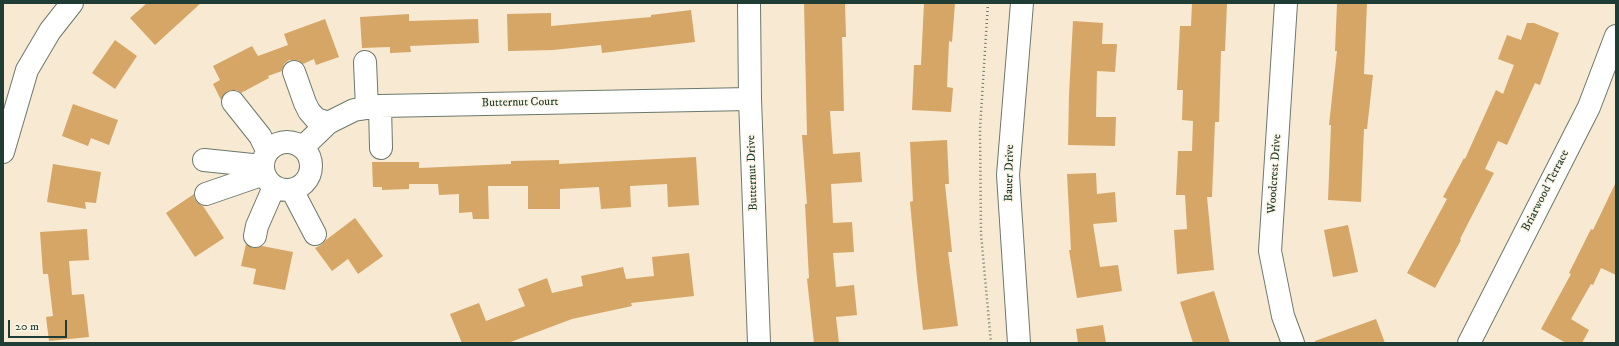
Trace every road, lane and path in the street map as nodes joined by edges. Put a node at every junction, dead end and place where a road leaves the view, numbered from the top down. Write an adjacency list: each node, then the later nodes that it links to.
1 (72, 3): 15 (street)
2 (749, 3): 9 (street, Butternut Drive)
3 (988, 3): 22 (path)
4 (1022, 3): 23 (street, Bauer Drive)
5 (1286, 3): 24 (street, Woodcrest Drive)
6 (1616, 36): 25 (street, Briarwood Terrace)
7 (365, 62): 11 (street)
8 (294, 72): 12 (street)
9 (750, 99): 11 (street, Butternut Court); 21 (street, Butternut Drive)
10 (233, 102): 17 (street)
11 (373, 107): 12 (street, Butternut Court); 14 (street)
12 (328, 123): 13 (street, Butternut Court)
13 (303, 147): 17 (street); 17 (street)
14 (381, 148)
15 (3, 152)
16 (204, 160): 17 (street)
17 (272, 173): 18 (street); 19 (street); 20 (street)
18 (206, 194)
19 (315, 234)
20 (255, 236)
21 (759, 343)
22 (990, 343)
23 (1018, 343)
24 (1293, 343)
25 (1469, 343)

